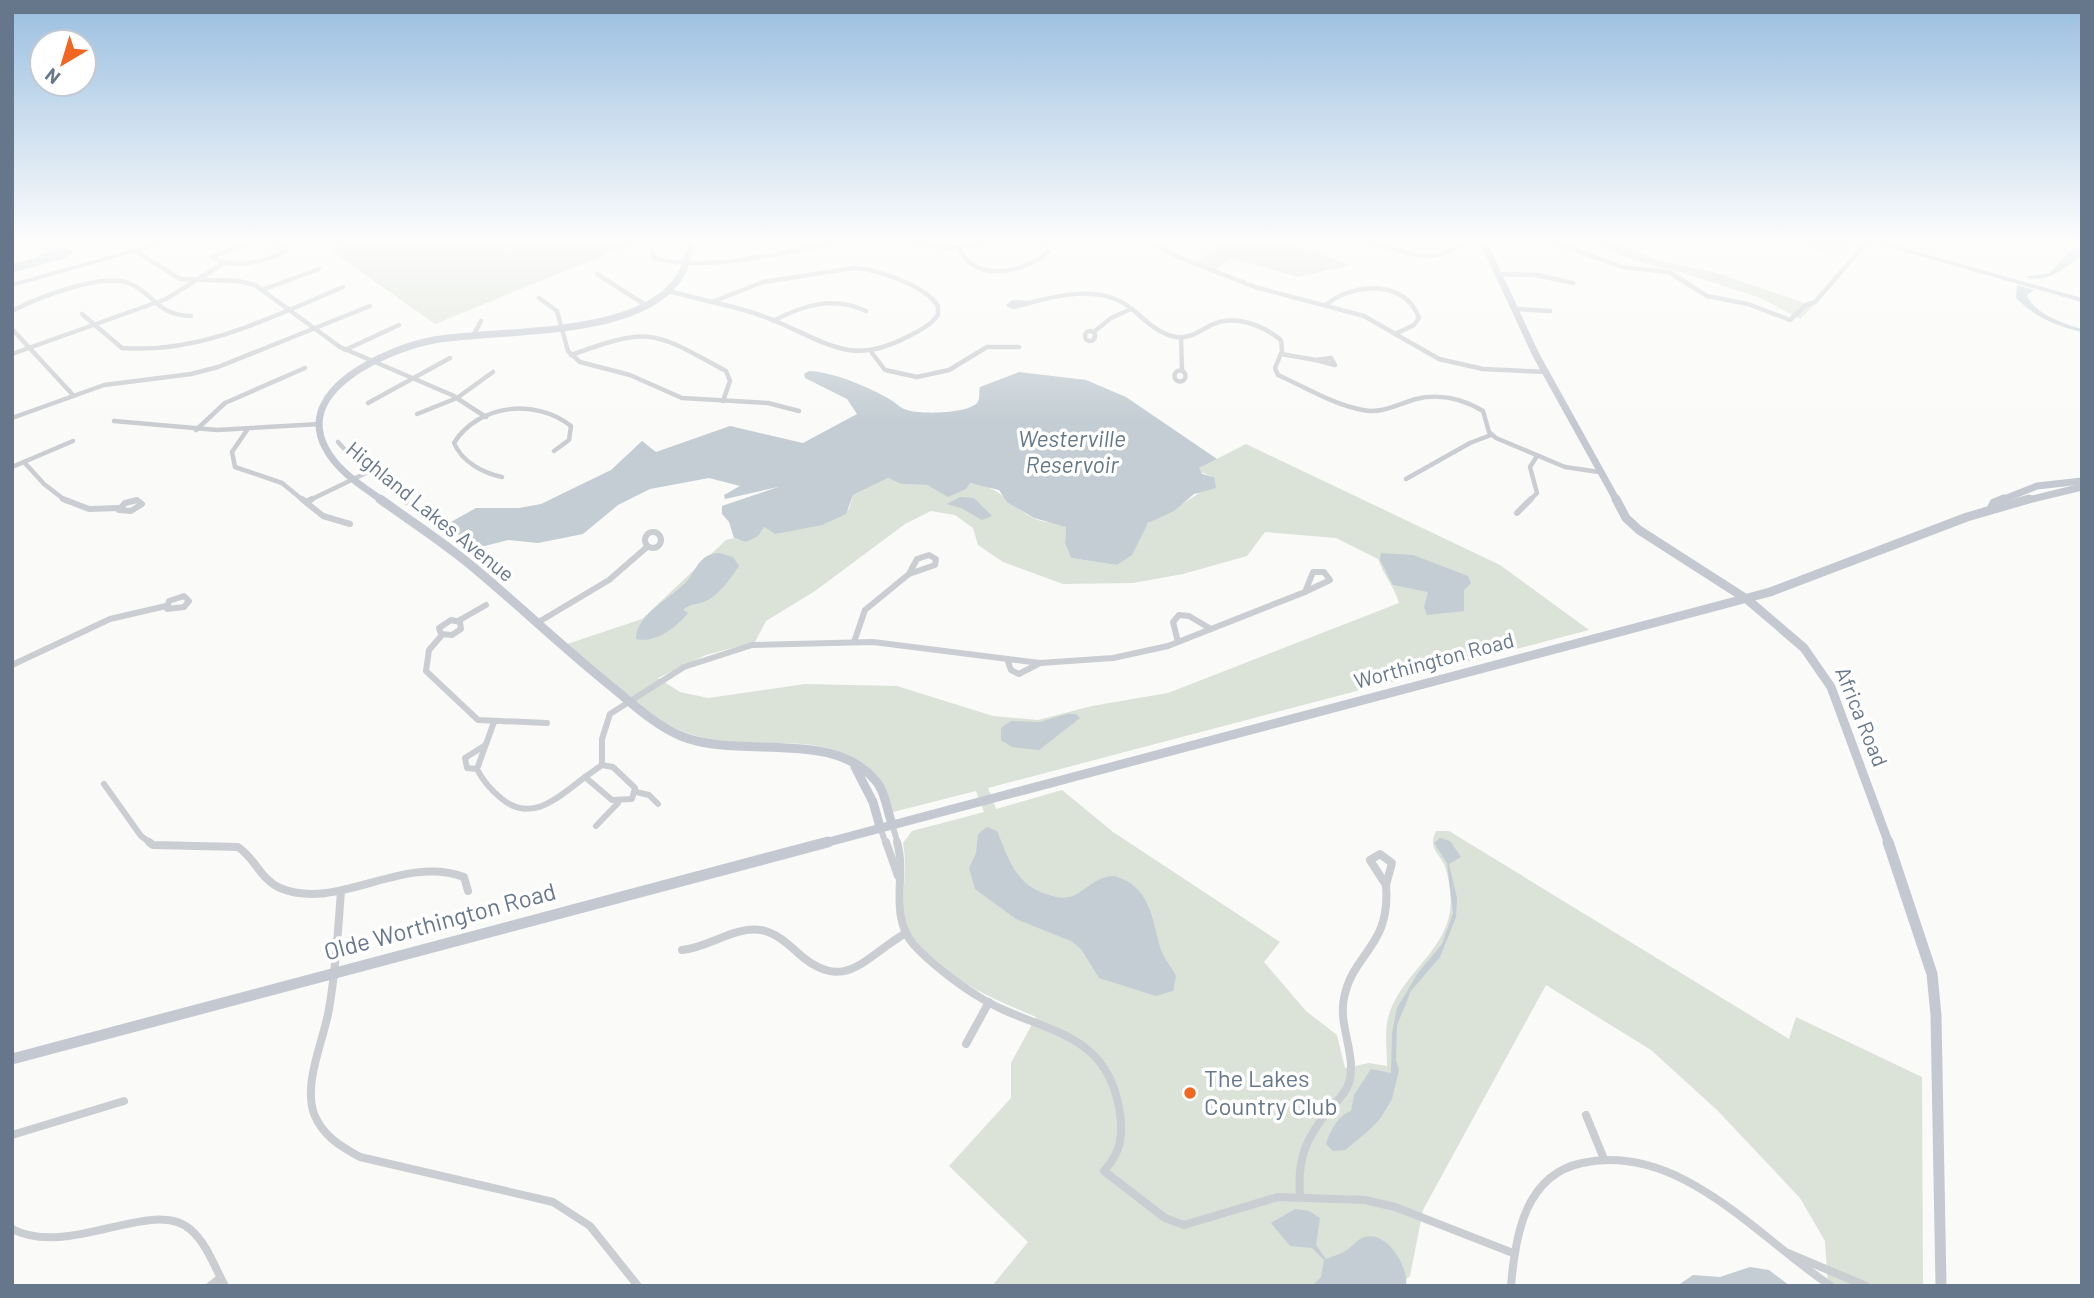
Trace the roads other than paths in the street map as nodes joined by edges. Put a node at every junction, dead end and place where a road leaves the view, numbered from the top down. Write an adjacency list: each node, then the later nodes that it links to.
1 (32, 302): 26 (street)
2 (157, 302): 18 (street)
3 (278, 302): 23 (street)
4 (307, 302): 23 (street)
5 (543, 302): 37 (street)
6 (640, 302): 20 (street)
7 (648, 302): 20 (street)
8 (711, 302): 32 (street)
9 (936, 302): 45 (street)
10 (1035, 302): 19 (street)
11 (1120, 302): 24 (street)
12 (1317, 302): 21 (street)
13 (1330, 302): 21 (street)
14 (1409, 302): 39 (street)
15 (1513, 302): 25 (street, Africa Road)
16 (1736, 302): 17 (street)
17 (1814, 302)
18 (154, 303): 30 (street); 33 (street)
19 (1029, 303)
20 (644, 304): 37 (street)
21 (1327, 304): 39 (street)
22 (370, 306): 35 (street)
23 (288, 309): 33 (street); 35 (street)
24 (1131, 309): 38 (street); 41 (street)
25 (1517, 309): 28 (street); 54 (street, Africa Road)
26 (12, 311)
27 (866, 311): 32 (street)
28 (1549, 311)
29 (82, 314): 33 (street)
30 (191, 316)
31 (481, 321): 40 (street)
32 (773, 321): 45 (street)
33 (94, 325): 43 (street)
34 (399, 325): 44 (street)
35 (314, 328): 44 (street); 57 (street)
36 (12, 329): 43 (street)
37 (562, 329): 40 (street); 48 (street)
38 (1095, 331)
39 (1395, 334): 54 (street)
40 (473, 336): 51 (street)
41 (1181, 337): 47 (street); 53 (street)
42 (1019, 347): 45 (street)
43 (29, 348): 46 (street); 57 (street)
44 (345, 350): 51 (street)
45 (872, 353)
46 (12, 354)
47 (1281, 354): 50 (street); 69 (street)
48 (571, 355): 59 (street); 59 (street)
49 (450, 358): 56 (street)
50 (1316, 360)
51 (373, 361): 56 (street); 66 (street)
52 (305, 368): 67 (street)
53 (1182, 370)
54 (1546, 370): 77 (street, Africa Road)
55 (493, 372): 58 (street)
56 (411, 377): 58 (street); 60 (street)
57 (73, 395): 64 (street)
58 (457, 398): 62 (street); 63 (street)
59 (723, 401): 61 (street)
60 (368, 403)
61 (799, 411)
62 (417, 414)
63 (486, 417): 72 (street); 78 (street)
64 (12, 418)
65 (114, 421): 67 (street)
66 (320, 424): 68 (street); 79 (street, Highland Lakes Avenue)
67 (195, 430): 68 (street)
68 (247, 430): 83 (street)
69 (1492, 435): 73 (street); 80 (street)
70 (73, 441): 74 (street)
71 (338, 442): 76 (street)
72 (554, 451)
73 (1537, 456): 77 (street); 87 (street)
74 (24, 462): 75 (street); 85 (street)
75 (12, 467)
76 (368, 472): 79 (street); 84 (street)
77 (1599, 472): 92 (street, Africa Road)
78 (502, 477)
79 (355, 478): 83 (street); 96 (street, Highland Lakes Avenue)
80 (1406, 480)
81 (2082, 481): 86 (street, Worthington Road)
82 (2082, 487): 86 (street, Worthington Road)
83 (306, 502): 88 (street)
84 (406, 502)
85 (119, 508)
86 (1991, 509): 92 (street, Worthington Road)
87 (1517, 513)
88 (350, 524)
89 (647, 547): 96 (street)
90 (909, 574): 90 (street); 99 (street)
91 (1305, 592): 91 (street); 97 (street)
92 (1745, 599): 116 (street, Worthington Road); 143 (street, Africa Road)
93 (486, 605): 95 (street)
94 (166, 606): 103 (street)
95 (458, 621): 98 (street); 98 (street)
96 (535, 624): 104 (street, Highland Lakes Avenue)
97 (1211, 629): 100 (street); 100 (street)
98 (442, 635): 105 (street)
99 (854, 642): 101 (street); 104 (street)
100 (1178, 642): 102 (street)
101 (1007, 659): 102 (street); 102 (street)
102 (1040, 663)
103 (12, 665)
104 (628, 701): 108 (street); 109 (street, Highland Lakes Avenue)
105 (494, 722): 106 (street); 107 (street)
106 (547, 723)
107 (484, 746): 110 (street); 110 (street)
108 (602, 765): 111 (street); 113 (street)
109 (854, 766): 116 (street, Highland Lakes Avenue); 118 (street)
110 (477, 769): 111 (street)
111 (585, 777): 114 (street)
112 (104, 783): 121 (street)
113 (636, 792): 114 (street); 115 (street)
114 (618, 803): 117 (street)
115 (658, 804)
116 (892, 824): 118 (street, Worthington Road); 119 (street, Highland Lakes Avenue)
117 (596, 826)
118 (880, 827): 119 (street); 125 (street, Olde Worthington Road)
119 (898, 876): 123 (street, Highland Lakes Avenue)
120 (1386, 884): 133 (street)
121 (341, 891): 122 (street); 125 (street)
122 (468, 891)
123 (906, 933): 124 (street); 126 (street)
124 (682, 950)
125 (334, 972): 128 (street, Olde Worthington Road); 139 (street)
126 (989, 1002): 127 (street); 133 (street)
127 (966, 1044)
128 (12, 1059)
129 (124, 1101): 131 (street)
130 (1586, 1115): 132 (street)
131 (12, 1135)
132 (1604, 1158): 135 (street); 136 (street)
133 (1300, 1196): 136 (street)
134 (12, 1229): 137 (street)
135 (1783, 1251): 141 (street); 142 (street)
136 (1513, 1253): 140 (street)
137 (223, 1282): 138 (street)
138 (210, 1286)
139 (638, 1286)
140 (1511, 1286)
141 (1831, 1286)
142 (1866, 1286)
143 (1941, 1286)

